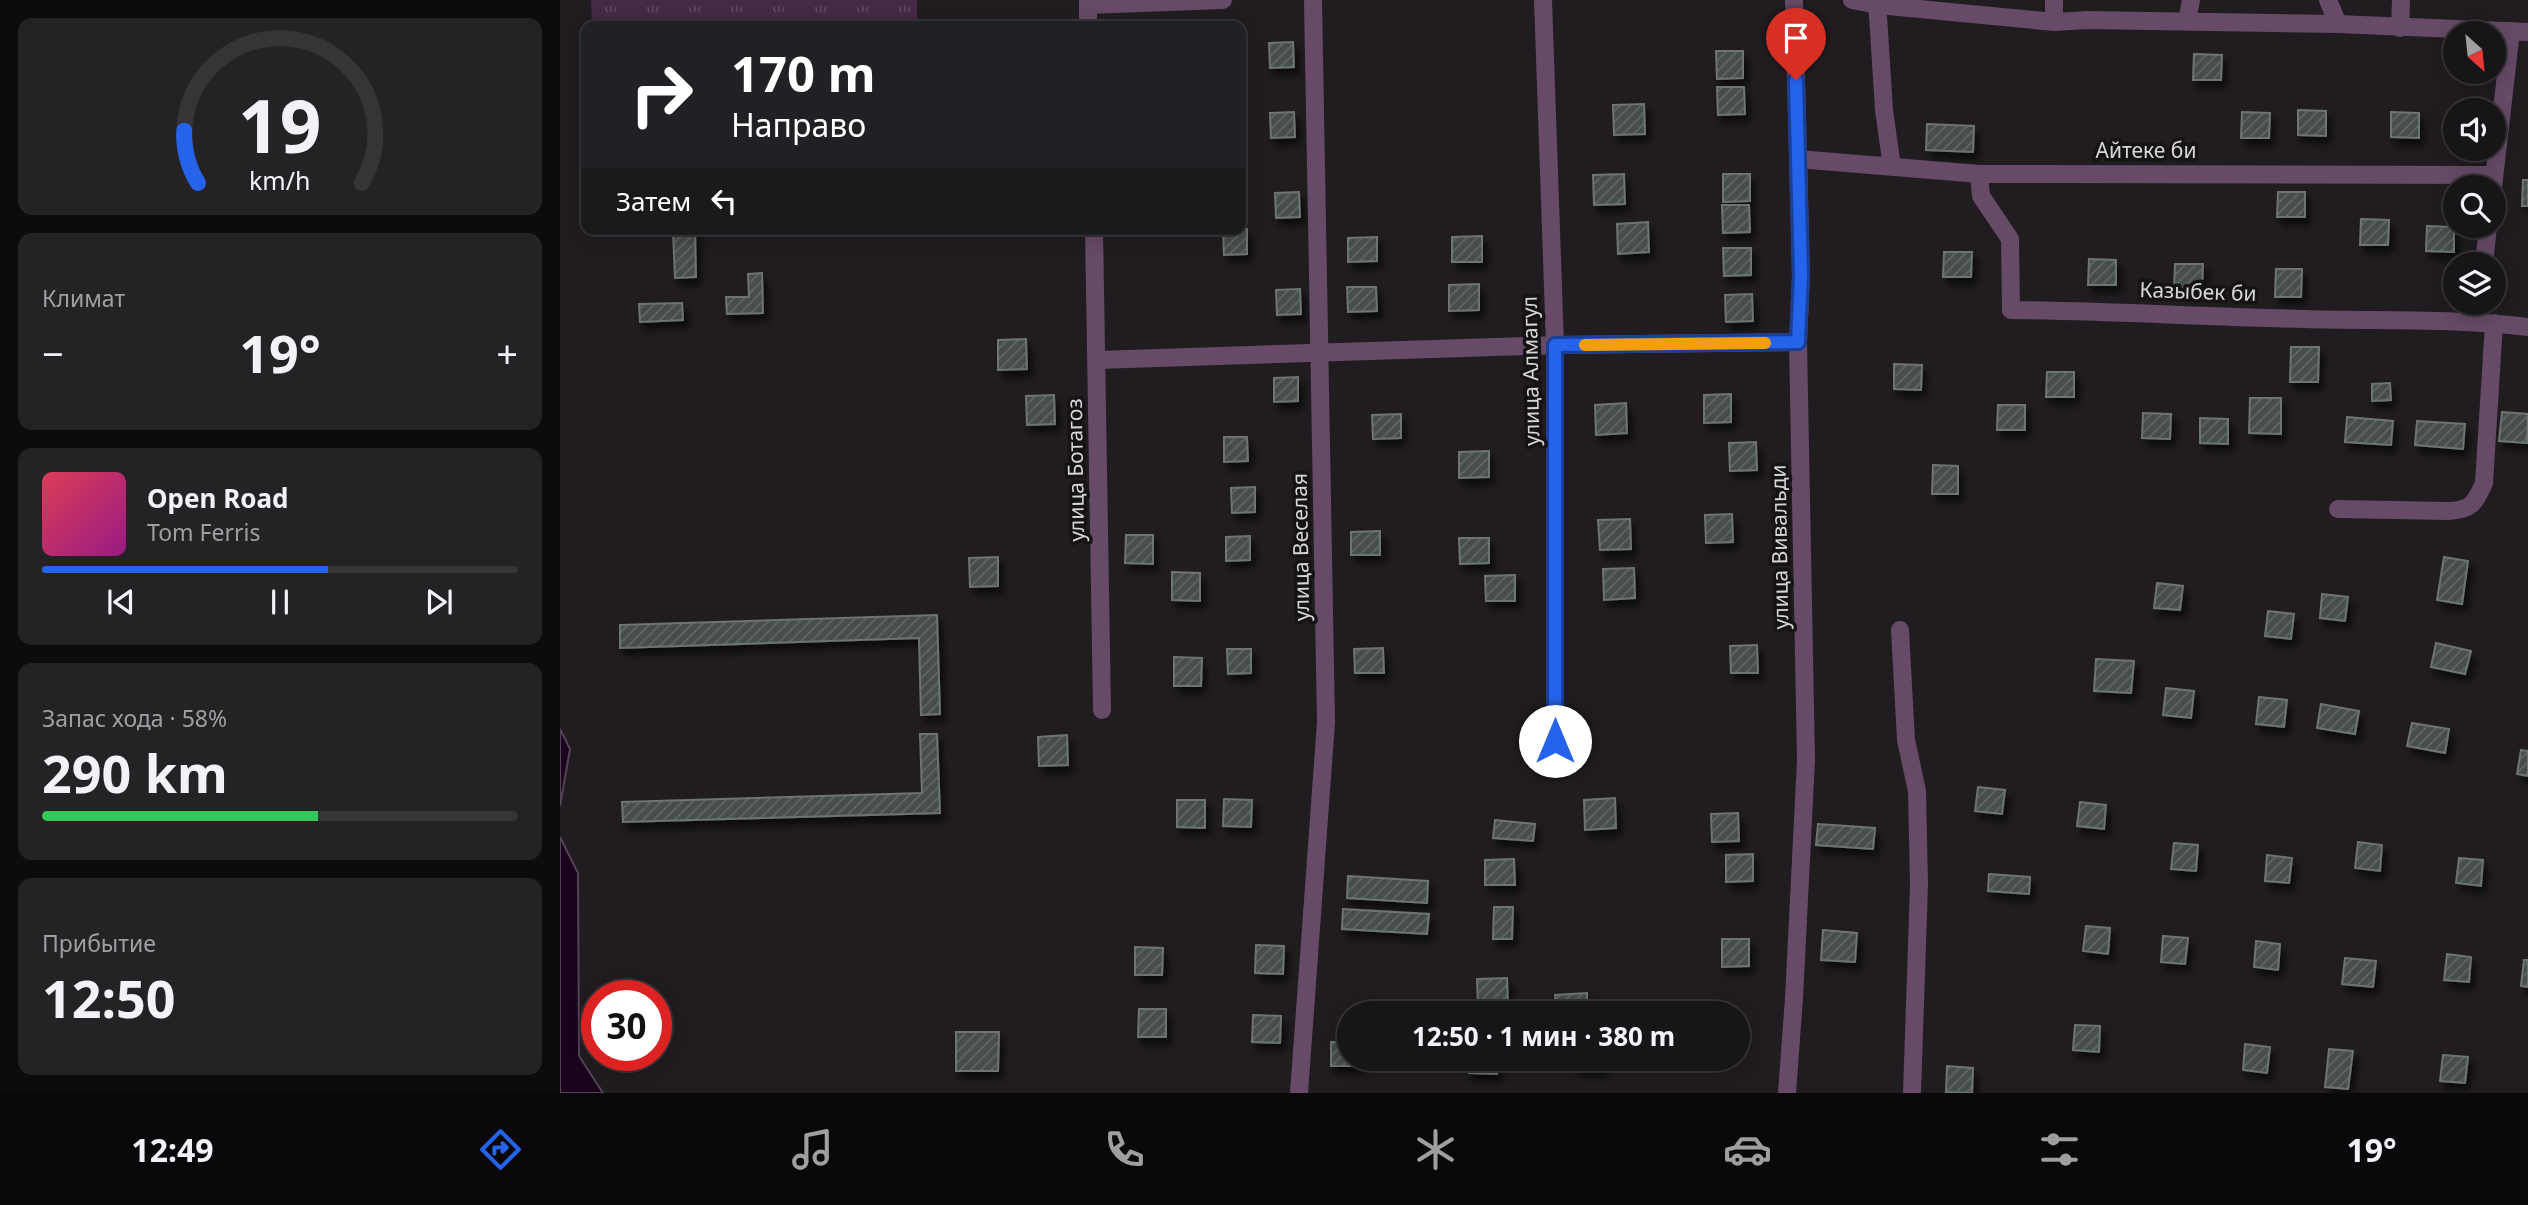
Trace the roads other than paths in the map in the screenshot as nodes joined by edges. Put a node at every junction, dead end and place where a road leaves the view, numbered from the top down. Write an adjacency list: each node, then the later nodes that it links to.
1 (1223, 0): 10 (street)
2 (1313, 0): 28 (street, улица Веселая)
3 (1543, 0): 27 (street, улица Алмагул)
4 (1794, 0): 18 (street, улица Вивальди)
5 (1852, 0): 11 (street)
6 (2054, 0): 14 (street)
7 (2191, 0): 13 (street)
8 (2328, 0): 15 (street)
9 (2400, 0): 16 (street)
10 (1088, 2): 12 (street)
11 (1878, 3): 14 (street); 19 (street)
12 (1088, 21)
13 (2187, 21): 14 (street); 15 (street)
14 (2054, 22)
15 (2338, 24): 16 (street)
16 (2400, 28): 17 (street)
17 (2519, 32): 21 (street)
18 (1798, 159): 19 (street, Айтеке би); 26 (street, улица Вивальди)
19 (1892, 167): 20 (street, Айтеке би)
20 (1979, 174): 22 (street, Айтеке би); 24 (street, Казыбек би)
21 (2494, 175)
22 (2443, 180)
23 (1094, 235): 29 (street, улица Ботагоз)
24 (2483, 315): 25 (street, Казыбек би); 30 (street)
25 (2528, 327)
26 (1798, 342): 27 (street); 35 (street, улица Вивальди)
27 (1555, 345): 28 (street); 33 (street, улица Алмагул)
28 (1321, 352): 29 (street); 34 (street, улица Веселая)
29 (1097, 360): 32 (street, улица Ботагоз)
30 (2338, 509)
31 (1900, 630): 36 (street)
32 (1102, 710)
33 (1555, 741)
34 (1299, 1093)
35 (1787, 1093)
36 (1912, 1093)

